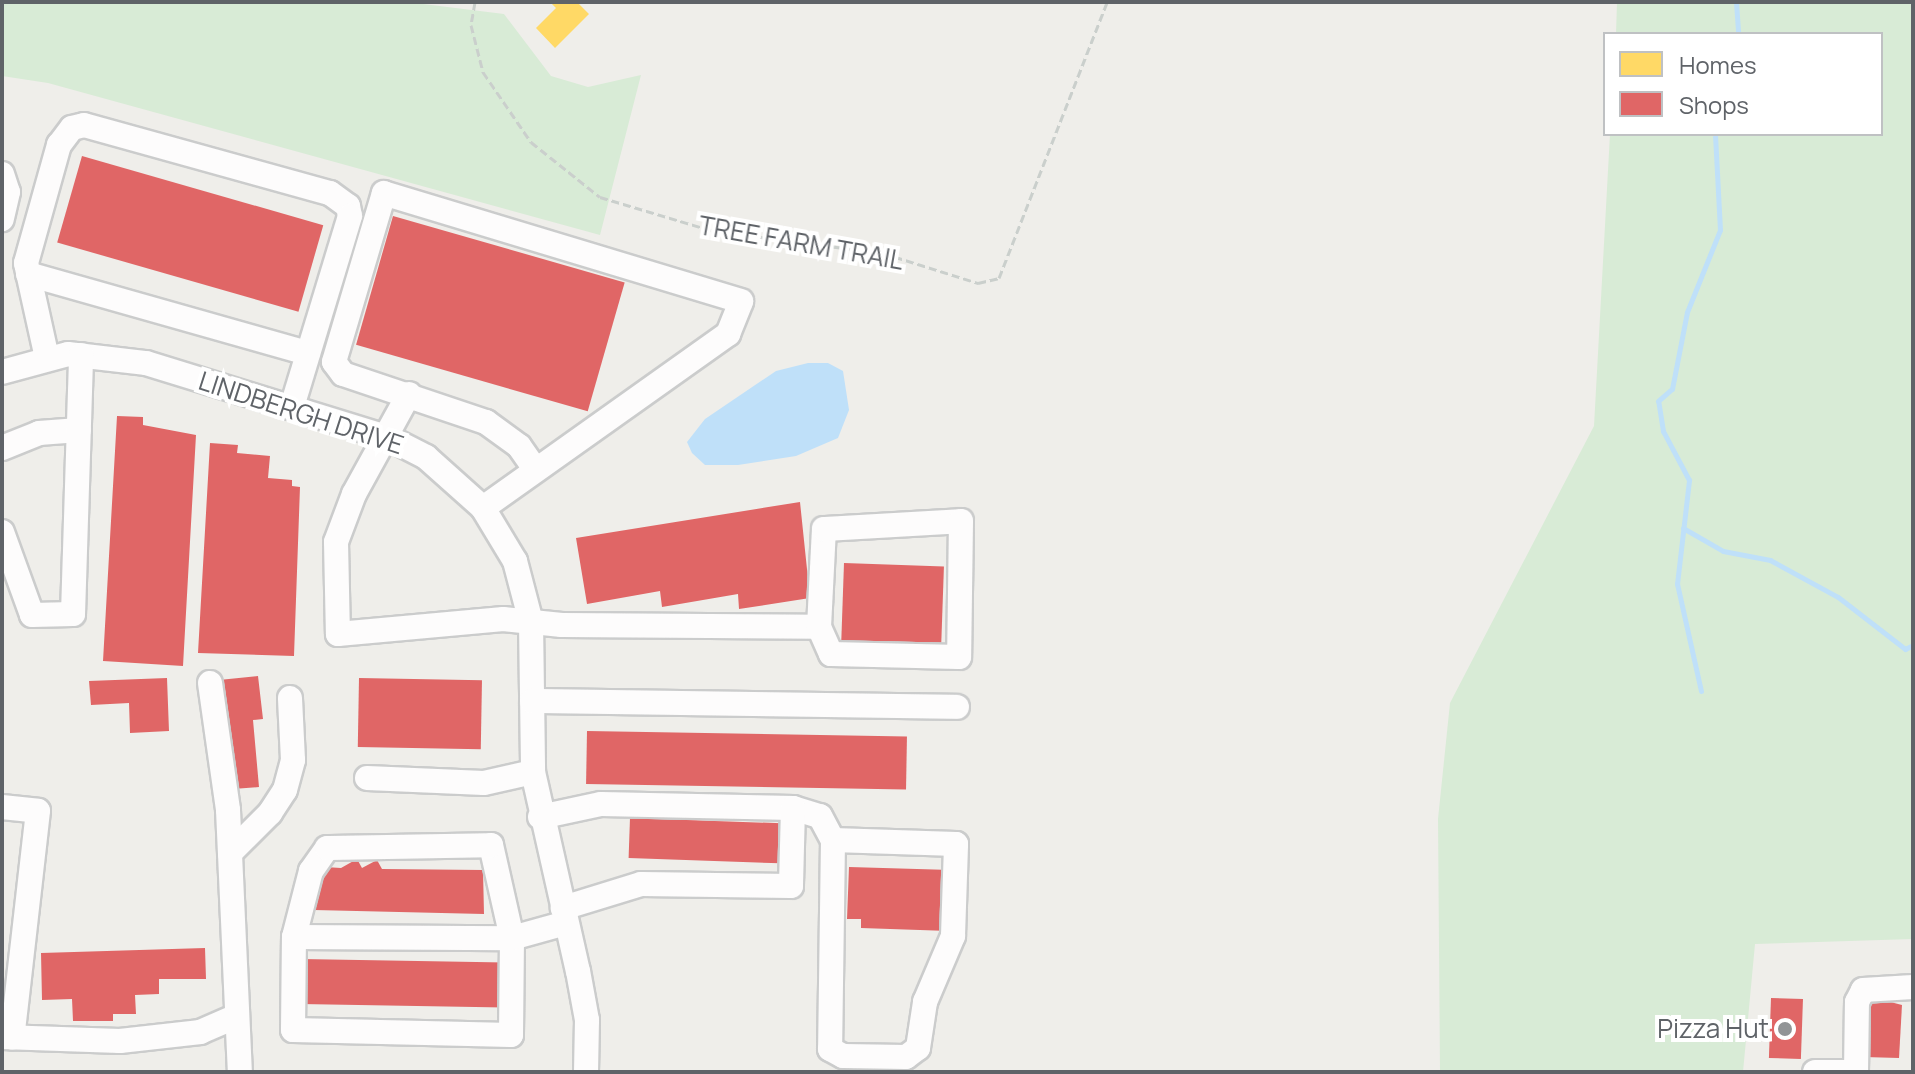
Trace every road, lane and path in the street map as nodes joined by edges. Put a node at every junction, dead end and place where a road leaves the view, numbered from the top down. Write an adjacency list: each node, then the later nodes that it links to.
1 (475, 2): 2 (path, TREE FARM TRAIL)
2 (1107, 2)
3 (2, 174): 4 (street)
4 (2, 219)
5 (28, 274): 6 (street); 6 (street); 8 (street)
6 (308, 353): 11 (street)
7 (81, 355): 8 (street, LINDBERGH DRIVE); 11 (street, LINDBERGH DRIVE); 12 (street)
8 (47, 358): 9 (street, LINDBERGH DRIVE)
9 (4, 364)
10 (409, 394): 13 (street); 15 (street); 15 (street)
11 (292, 407): 13 (street, LINDBERGH DRIVE)
12 (79, 430): 14 (street); 17 (street)
13 (387, 437): 16 (street, LINDBERGH DRIVE); 18 (street)
14 (2, 448)
15 (536, 470): 16 (street)
16 (483, 508): 18 (street, LINDBERGH DRIVE)
17 (2, 532)
18 (531, 622): 19 (street); 22 (street, LINDBERGH DRIVE)
19 (819, 627): 19 (street)
20 (210, 683): 30 (street)
21 (290, 698): 30 (street)
22 (532, 701): 23 (street); 24 (street, LINDBERGH DRIVE)
23 (957, 707)
24 (533, 772): 25 (street); 28 (street, LINDBERGH DRIVE)
25 (367, 778)
26 (2, 807): 36 (street)
27 (793, 808): 28 (street); 29 (street); 31 (street)
28 (540, 817): 31 (street, LINDBERGH DRIVE)
29 (833, 840): 29 (street)
30 (230, 853): 35 (street)
31 (564, 916): 33 (street); 38 (street, LINDBERGH DRIVE)
32 (294, 937): 33 (street); 33 (street); 33 (street)
33 (512, 938)
34 (1913, 987): 41 (street)
35 (237, 1016): 36 (street); 37 (street)
36 (7, 1037)
37 (240, 1072)
38 (586, 1072)
39 (1815, 1072): 40 (street)
40 (1847, 1072)
41 (1856, 1072)

